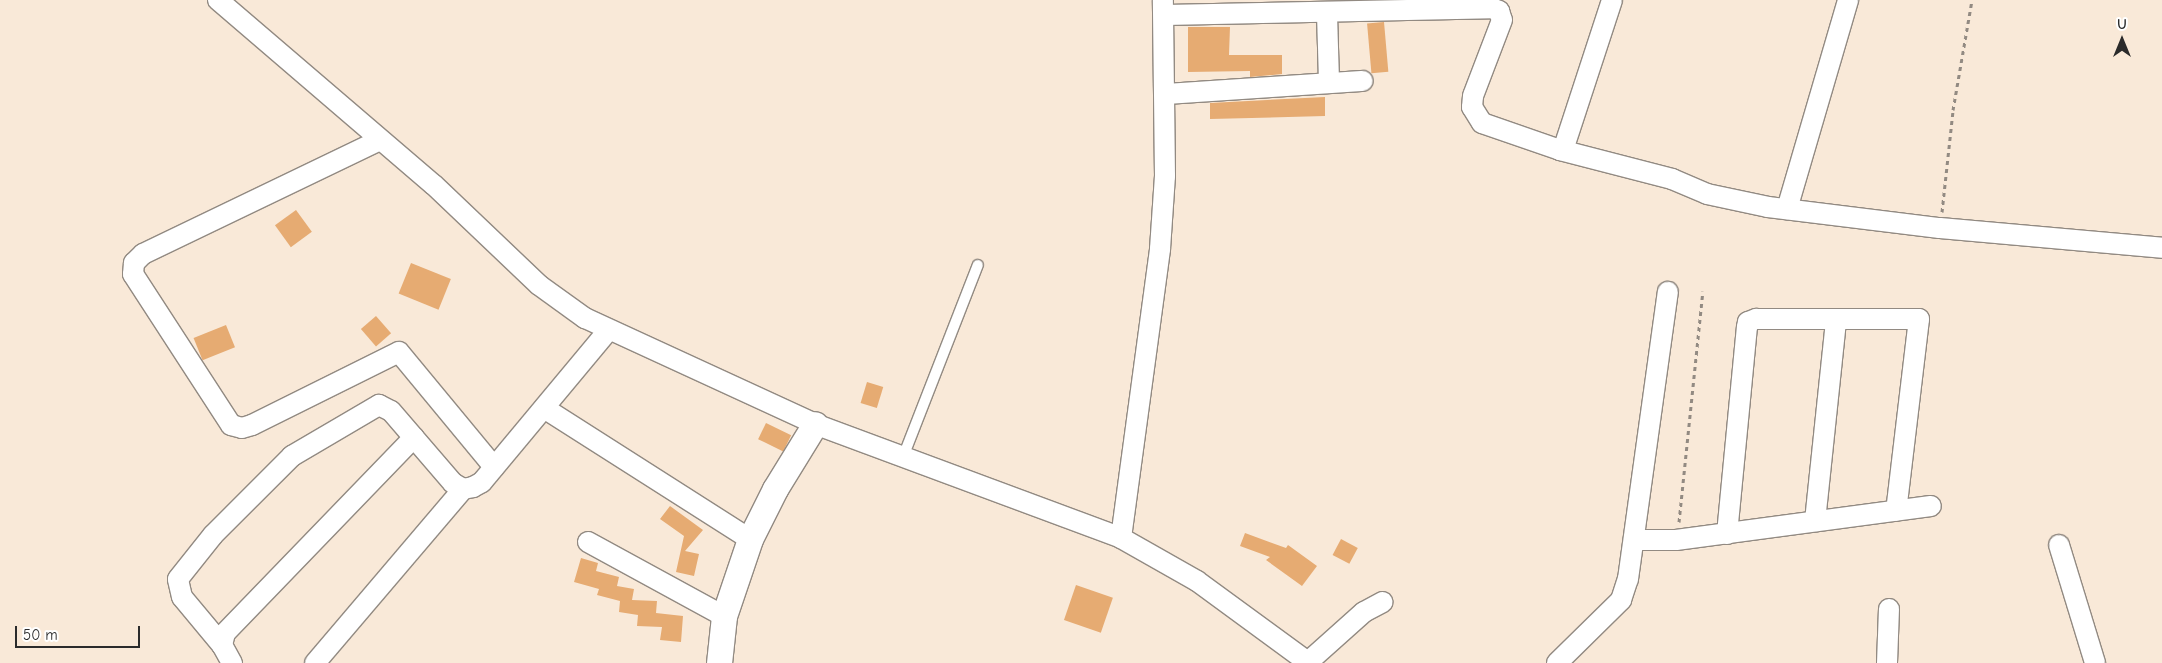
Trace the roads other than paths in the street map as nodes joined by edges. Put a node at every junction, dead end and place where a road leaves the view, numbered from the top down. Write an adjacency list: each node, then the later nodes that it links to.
1 (1612, 0): 10 (street)
2 (1848, 0): 11 (street)
3 (228, 3): 9 (street)
4 (1164, 8): 5 (street); 8 (street)
5 (1327, 14): 7 (street); 10 (street)
6 (1364, 80): 7 (street)
7 (1329, 83): 8 (street)
8 (1166, 94): 27 (street)
9 (380, 140): 16 (street); 21 (street)
10 (1560, 150): 11 (street)
11 (1787, 209): 12 (street)
12 (2162, 248)
13 (978, 265): 20 (lane)
14 (1668, 292): 29 (street)
15 (1836, 320): 24 (street); 25 (street); 26 (street)
16 (608, 331): 17 (street); 18 (street)
17 (544, 408): 21 (street); 28 (street)
18 (815, 424): 20 (street); 28 (street)
19 (414, 437): 22 (street); 35 (street); 35 (street)
20 (903, 457): 27 (street)
21 (494, 467): 22 (street)
22 (463, 488): 38 (street)
23 (1931, 506): 24 (street)
24 (1896, 511): 25 (street)
25 (1815, 521): 26 (street)
26 (1727, 534): 29 (street)
27 (1121, 538): 36 (street)
28 (750, 539): 34 (street)
29 (1634, 540): 40 (street)
30 (588, 542): 34 (street)
31 (2059, 545): 42 (street)
32 (1383, 602): 36 (street)
33 (1890, 609): 41 (street)
34 (724, 616): 39 (street)
35 (222, 645): 37 (street)
36 (1309, 662)
37 (232, 663)
38 (315, 663)
39 (719, 663)
40 (1557, 663)
41 (1887, 663)
42 (2095, 663)

